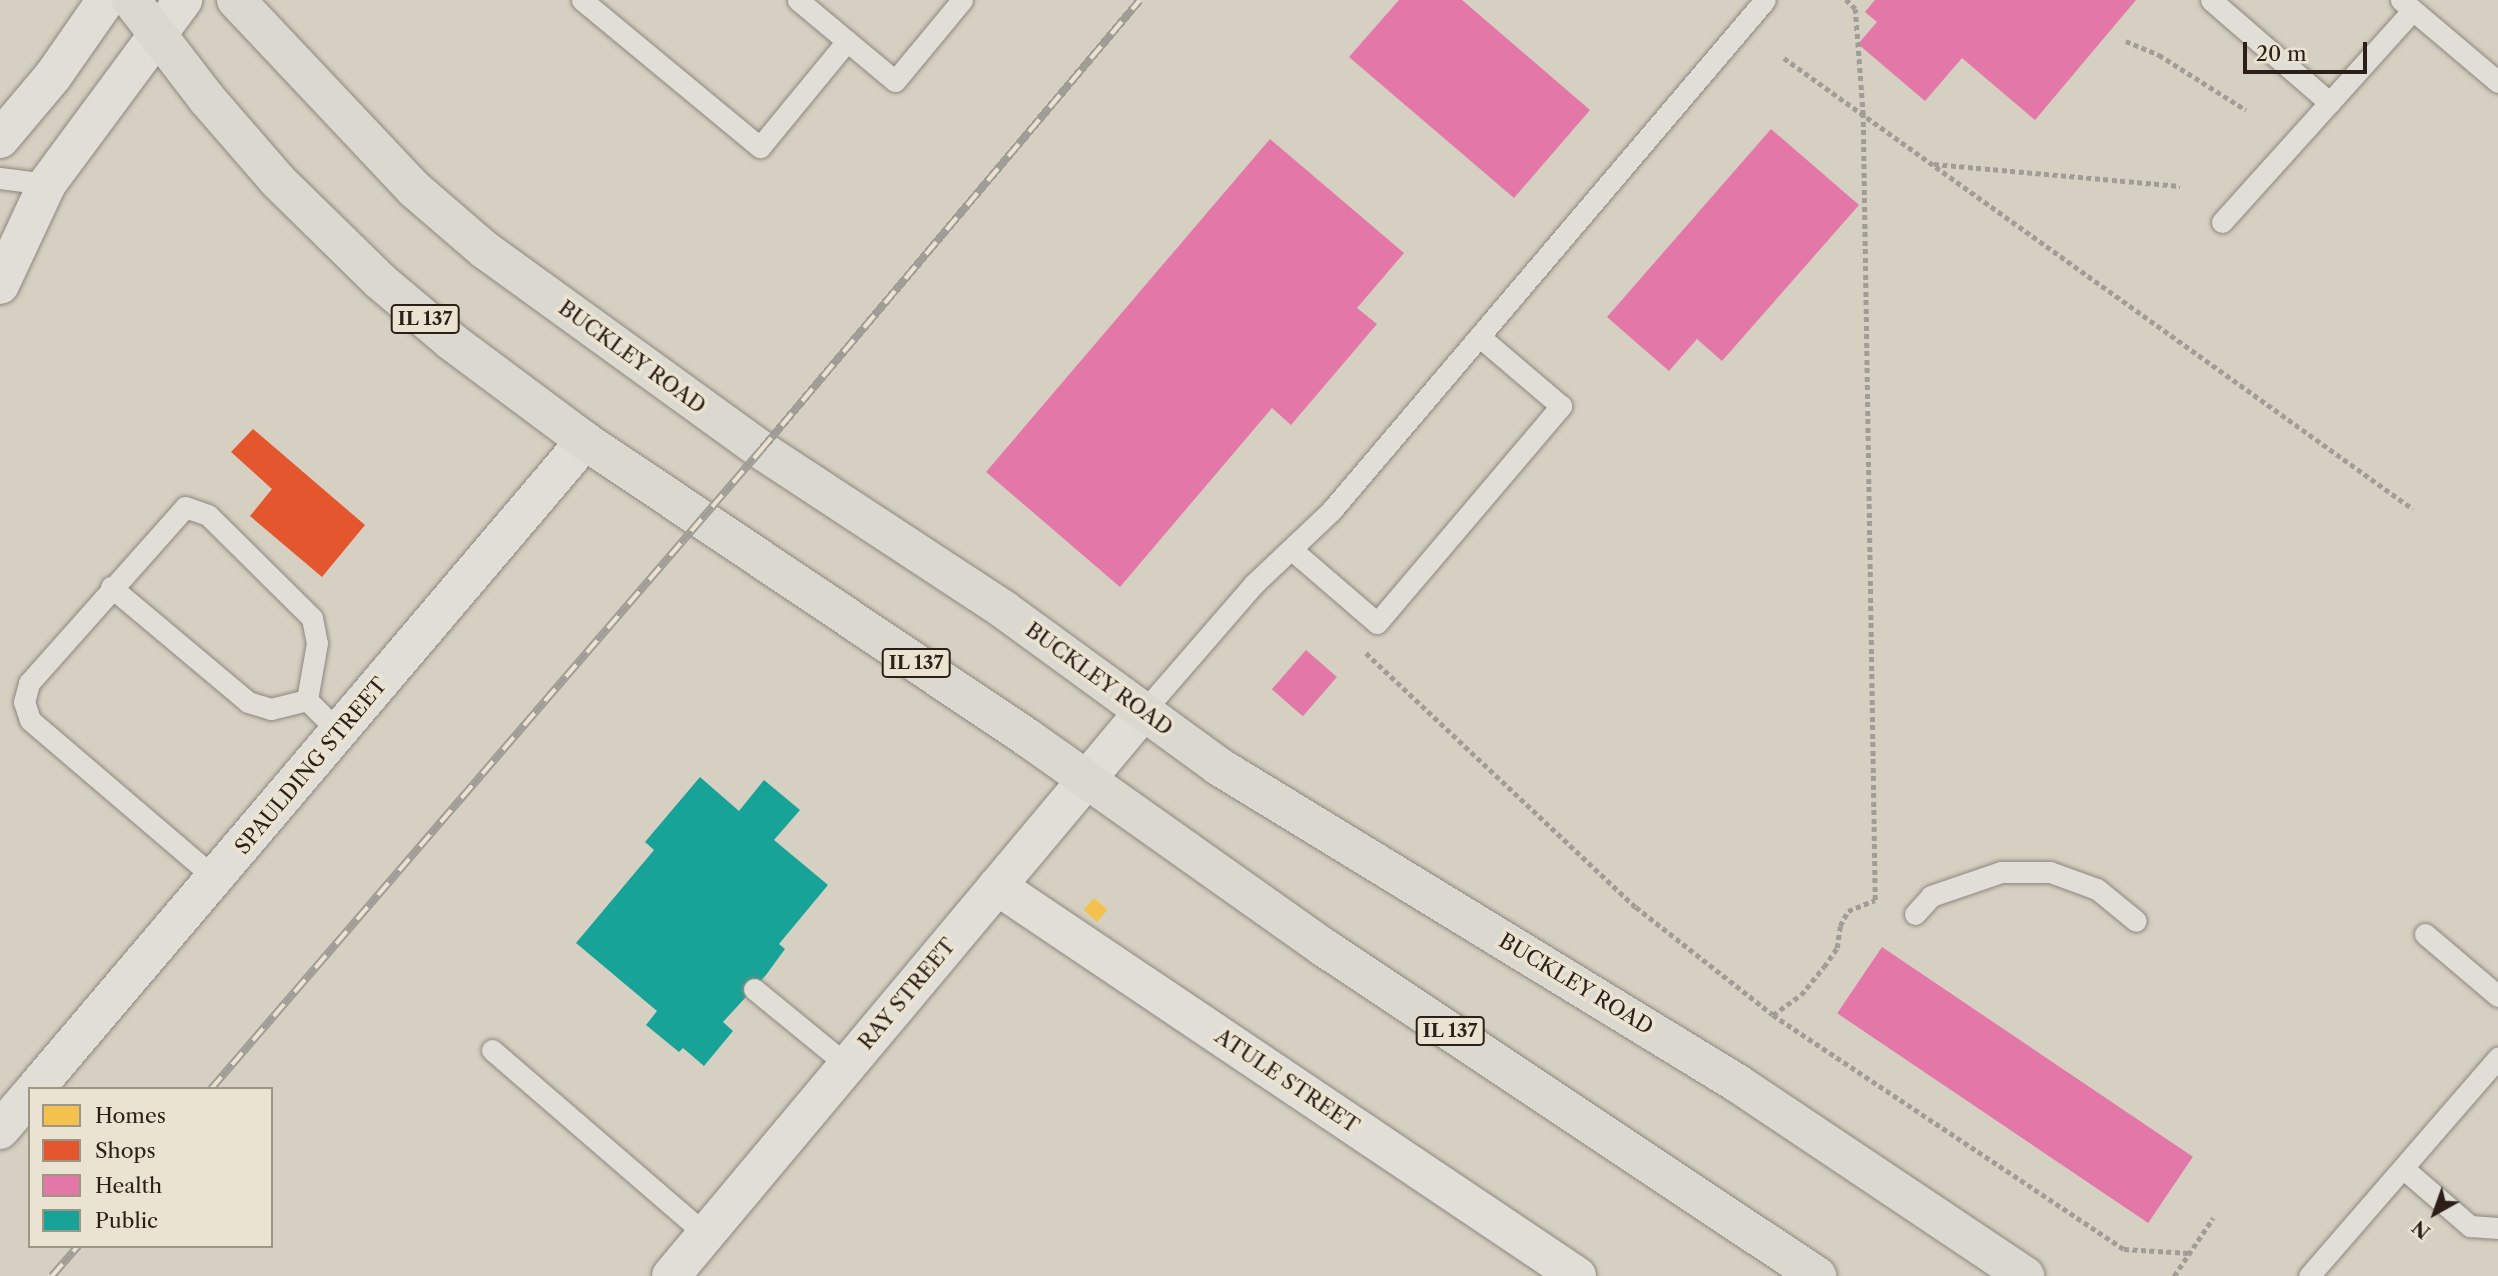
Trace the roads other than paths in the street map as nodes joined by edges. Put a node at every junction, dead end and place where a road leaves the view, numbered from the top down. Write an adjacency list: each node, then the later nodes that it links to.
1 (106, 0): 15 (street)
2 (131, 0): 11 (highway, IL 137)
3 (183, 0): 11 (street)
4 (236, 0): 25 (highway, BUCKLEY ROAD)
5 (582, 0): 12 (lane)
6 (798, 0): 12 (lane)
7 (962, 0): 12 (lane)
8 (1765, 0): 20 (lane)
9 (2211, 0): 14 (lane)
10 (2407, 5): 13 (lane); 14 (lane)
11 (156, 35): 17 (street); 21 (highway, IL 137)
12 (847, 41)
13 (2498, 82)
14 (2330, 103): 18 (lane)
15 (0, 139)
16 (0, 178): 17 (lane)
17 (47, 184): 19 (street)
18 (2222, 222)
19 (0, 285)
20 (1480, 337): 22 (lane); 22 (lane)
21 (585, 441): 26 (street, SPAULDING STREET); 27 (highway, IL 137)
22 (1291, 549): 25 (lane)
23 (111, 587): 24 (lane); 24 (lane); 28 (lane)
24 (307, 700): 26 (lane)
25 (1143, 712): 27 (street, RAY STREET); 47 (highway, BUCKLEY ROAD)
26 (339, 732): 28 (street, SPAULDING STREET)
27 (1087, 779): 29 (street, RAY STREET); 46 (highway, IL 137)
28 (215, 878): 38 (street, SPAULDING STREET)
29 (997, 886): 37 (street, RAY STREET); 45 (street, ATULE STREET)
30 (1915, 914): 31 (lane)
31 (2136, 921)
32 (2425, 934): 34 (lane)
33 (754, 989): 37 (lane)
34 (2498, 996)
35 (492, 1050): 43 (lane)
36 (2498, 1058): 41 (lane)
37 (847, 1065): 43 (street, RAY STREET)
38 (37, 1087)
39 (28, 1097): 40 (street)
40 (0, 1130)
41 (2403, 1168): 42 (lane); 48 (lane)
42 (2498, 1228)
43 (706, 1235): 44 (street, RAY STREET)
44 (671, 1276)
45 (1577, 1276)
46 (1817, 1276)
47 (2025, 1276)
48 (2309, 1276)

